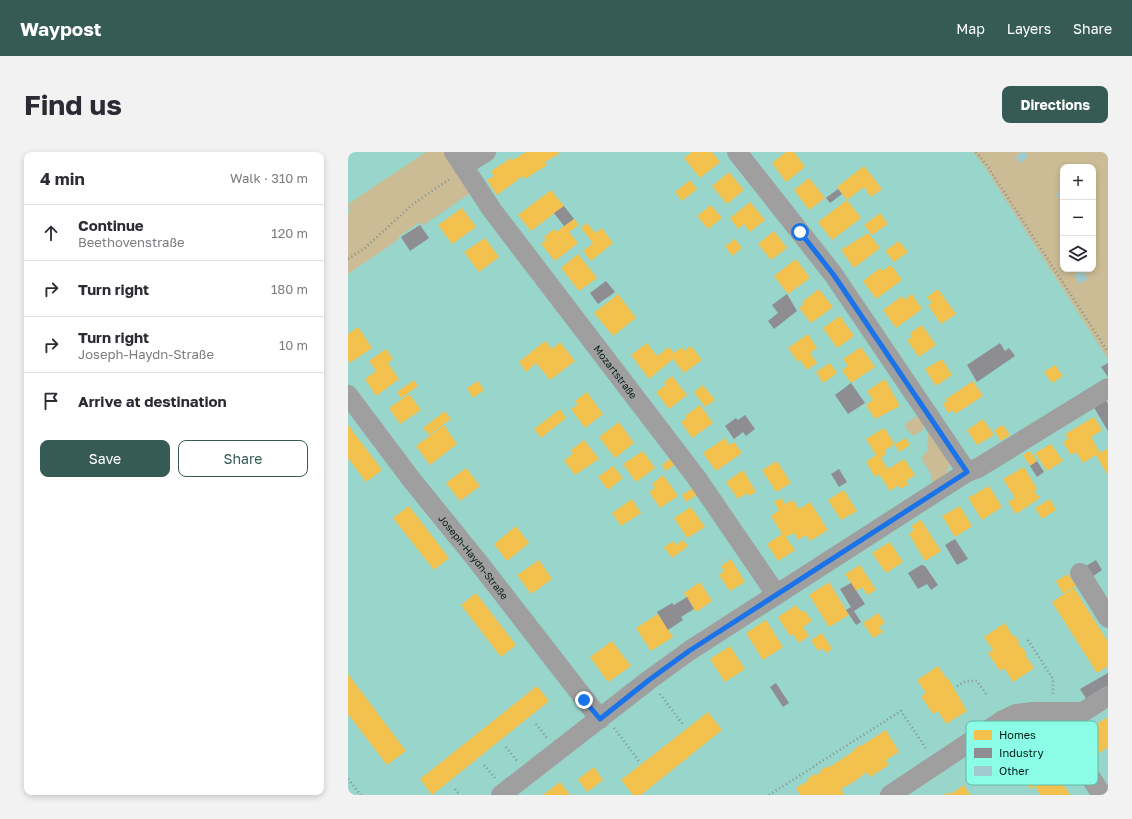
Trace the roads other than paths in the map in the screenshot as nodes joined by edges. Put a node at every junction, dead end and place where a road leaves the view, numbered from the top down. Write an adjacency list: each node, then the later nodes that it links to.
1 (486, 152): 3 (street)
2 (738, 152): 6 (street)
3 (461, 162): 8 (street, Mozartstraße)
4 (1108, 388): 6 (street)
5 (348, 395): 12 (street, Joseph-Haydn-Straße)
6 (967, 472): 8 (street)
7 (1080, 573): 9 (street)
8 (776, 594): 12 (street)
9 (1108, 618)
10 (1108, 696): 11 (street)
11 (1053, 713): 13 (street); 14 (street)
12 (602, 718): 17 (street)
13 (1002, 721)
14 (1056, 721)
15 (966, 745): 18 (street)
16 (1096, 785): 19 (street)
17 (499, 788)
18 (890, 795)
19 (1102, 795)

